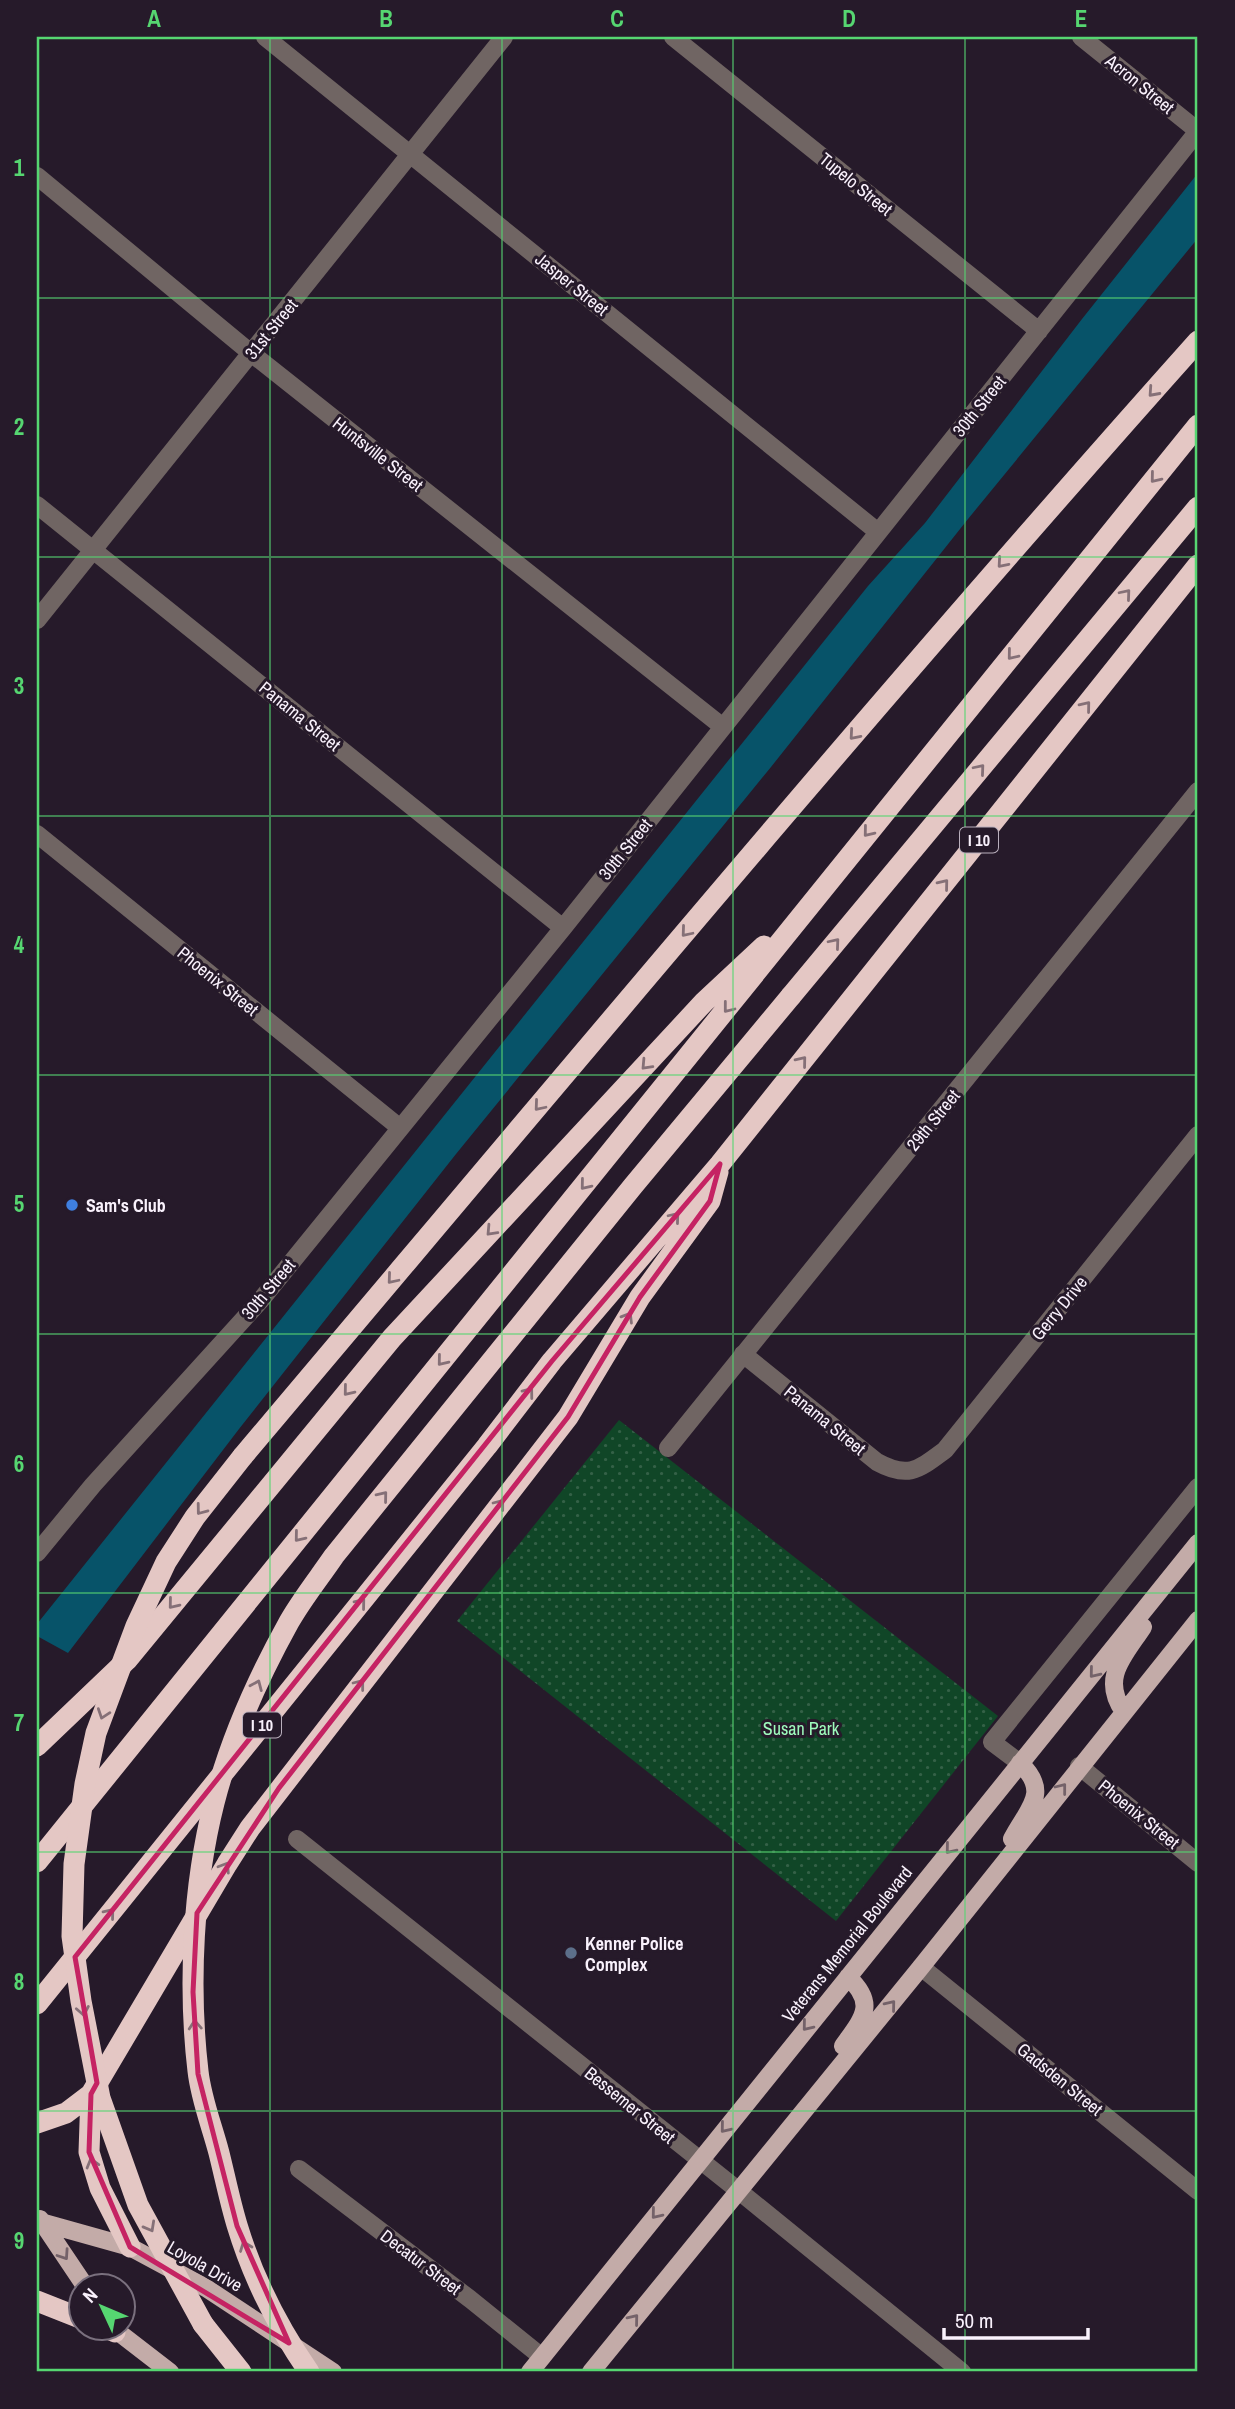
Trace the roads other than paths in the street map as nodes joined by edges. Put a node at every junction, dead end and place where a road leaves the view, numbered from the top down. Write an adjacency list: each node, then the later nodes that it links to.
1 (265, 37): 6 (street, Jasper Street)
2 (504, 37): 6 (street, 31st Street)
3 (673, 37): 8 (street, Tupelo Street)
4 (1081, 37): 5 (street, Acron Street)
5 (1198, 131): 8 (street, 30th Street)
6 (411, 155): 10 (street, 31st Street); 14 (street, Jasper Street)
7 (37, 177): 10 (street, Huntsville Street)
8 (1040, 331): 14 (street, 30th Street)
9 (1198, 341): 59 (highway, one-way to 59, bridge)
10 (251, 353): 15 (street, 31st Street); 18 (street, Huntsville Street)
11 (1198, 425): 21 (highway, one-way to 21)
12 (37, 505): 15 (street, Panama Street)
13 (1198, 507): 60 (highway, one-way to 13, bridge)
14 (878, 532): 18 (street, 30th Street)
15 (94, 549): 17 (street, 31st Street); 22 (street, Panama Street)
16 (1198, 565): 25 (highway, I 10, one-way to 16)
17 (37, 620)
18 (723, 727): 22 (street, 30th Street)
19 (1198, 792): 26 (street, 29th Street)
20 (37, 834): 23 (street, Phoenix Street)
21 (816, 896): 34 (highway, one-way to 34); 38 (highway, one-way to 38, bridge)
22 (562, 928): 23 (street, 30th Street)
23 (399, 1127): 31 (street, 30th Street)
24 (1198, 1135): 28 (street, Gerry Drive)
25 (720, 1164): 43 (highway, I 10, one-way to 25, bridge); 44 (highway, one-way to 25)
26 (743, 1354): 27 (street, 29th Street); 28 (street, Panama Street)
27 (668, 1448)
28 (912, 1471)
29 (1198, 1487): 35 (street)
30 (1198, 1544): 33 (main road); 35 (main road, Veterans Memorial Boulevard, one-way to 35)
31 (37, 1553)
32 (1198, 1620): 33 (main road)
33 (1124, 1712): 36 (main road)
34 (37, 1746)
35 (1020, 1763): 40 (main road); 42 (main road, Veterans Memorial Boulevard, one-way to 42)
36 (1079, 1766): 39 (street, Phoenix Street); 40 (main road, one-way to 36)
37 (297, 1839): 47 (street, Bessemer Street)
38 (37, 1862)
39 (1198, 1863)
40 (991, 1879): 41 (main road)
41 (921, 1967): 46 (main road, one-way to 41); 50 (street, Gadsden Street)
42 (848, 1977): 46 (main road); 47 (main road, Veterans Memorial Boulevard, one-way to 47)
43 (37, 2004)
44 (91, 2094): 45 (highway); 52 (highway, one-way to 44)
45 (37, 2123)
46 (786, 2134): 49 (main road)
47 (699, 2160): 49 (street, Bessemer Street); 57 (main road, Veterans Memorial Boulevard, one-way to 57)
48 (299, 2169): 57 (street, Decatur Street)
49 (738, 2191): 63 (main road, one-way to 49); 64 (street, Bessemer Street)
50 (1198, 2192)
51 (39, 2219): 52 (main road, Loyola Drive); 53 (main road, Loyola Drive, one-way to 53)
52 (130, 2247): 61 (main road, Loyola Drive)
53 (75, 2272)
54 (37, 2301): 55 (highway)
55 (66, 2312)
56 (128, 2342): 58 (main road)
57 (542, 2357): 62 (main road, Veterans Memorial Boulevard)
58 (170, 2372)
59 (241, 2372)
60 (309, 2372)
61 (333, 2372)
62 (530, 2372)
63 (591, 2372)
64 (962, 2372)

